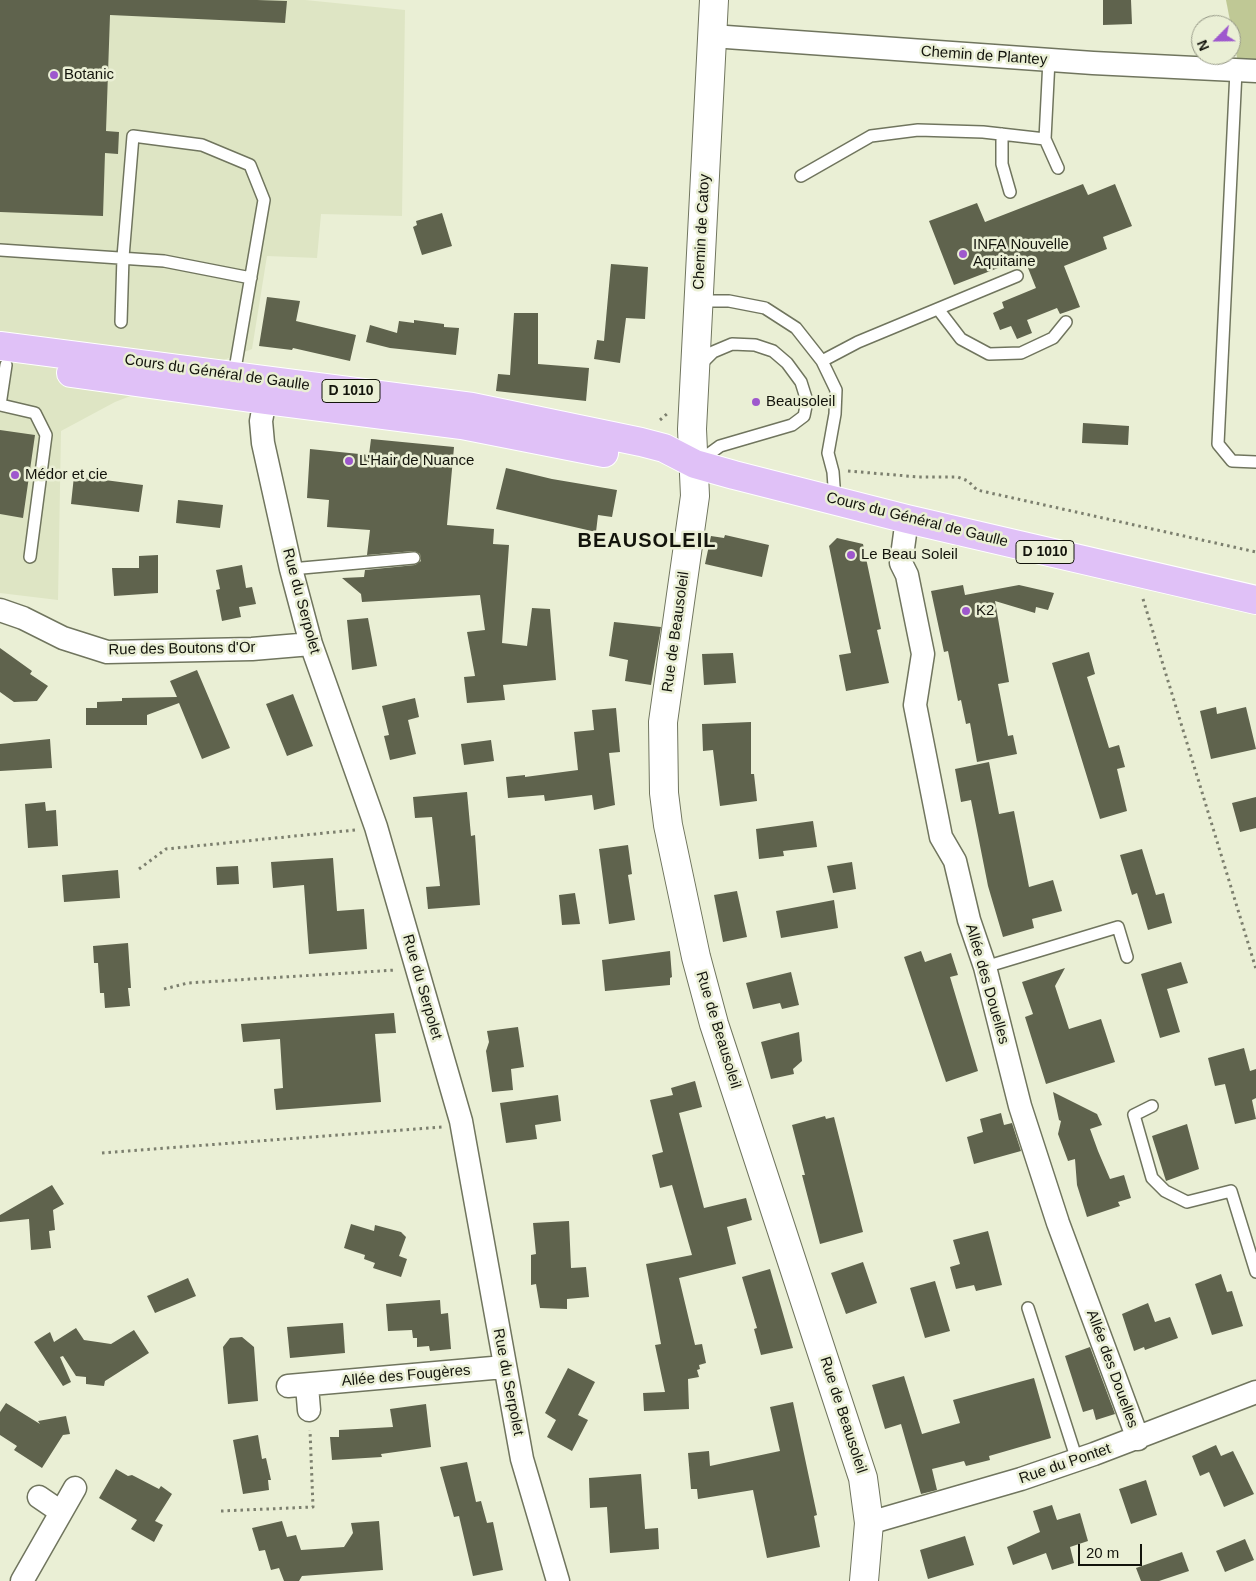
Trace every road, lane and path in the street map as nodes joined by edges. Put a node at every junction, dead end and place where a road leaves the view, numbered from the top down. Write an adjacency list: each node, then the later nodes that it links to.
1 (714, 0): 2 (street, Chemin de Catoy)
2 (712, 36): 3 (street, Chemin de Plantey); 14 (street, Chemin de Catoy)
3 (1049, 60): 4 (street, Chemin de Plantey); 6 (lane)
4 (1246, 71): 24 (lane)
5 (1002, 134): 6 (lane); 8 (lane); 9 (lane)
6 (1045, 138): 7 (lane)
7 (1058, 168)
8 (801, 176)
9 (1010, 192)
10 (0, 250): 11 (lane)
11 (123, 257): 13 (lane); 13 (lane); 16 (lane)
12 (1017, 276): 15 (lane)
13 (251, 278): 21 (lane)
14 (698, 301): 19 (lane); 20 (street, Chemin de Catoy)
15 (938, 309): 17 (lane); 19 (lane)
16 (121, 322)
17 (1066, 322)
18 (2, 358): 21 (main road, Cours du Général de Gaulle / D 1010); 21 (main road, Cours du Général de Gaulle / D 1010); 23 (lane)
19 (822, 361): 26 (lane)
20 (696, 368): 25 (street, Chemin de Catoy); 25 (lane)
21 (233, 385): 22 (main road, Cours du Général de Gaulle / D 1010)
22 (266, 390): 25 (main road, Cours du Général de Gaulle / D 1010); 25 (main road, Cours du Général de Gaulle / D 1010); 32 (street, Rue du Serpolet)
23 (0, 405): 30 (lane)
24 (1256, 462)
25 (695, 464): 27 (main road, Cours du Général de Gaulle / D 1010); 58 (street, Rue de Beausoleil)
26 (833, 472): 27 (lane); 29 (path)
27 (835, 500): 28 (main road, Cours du Général de Gaulle / D 1010)
28 (907, 519): 33 (main road, Cours du Général de Gaulle / D 1010); 40 (street, Allée des Douelles)
29 (1256, 552)
30 (30, 557)
31 (414, 558): 32 (lane)
32 (291, 569): 36 (street, Rue du Serpolet)
33 (1149, 576): 34 (main road, Cours du Général de Gaulle / D 1010); 42 (path)
34 (1256, 600)
35 (0, 610): 36 (street, Rue des Boutons d'Or)
36 (311, 644): 37 (street, Rue du Serpolet)
37 (376, 827): 38 (path); 41 (street, Rue du Serpolet)
38 (139, 869)
39 (1127, 957): 40 (lane)
40 (985, 967): 52 (street, Allée des Douelles)
41 (417, 968): 43 (path); 45 (street, Rue du Serpolet)
42 (1256, 969)
43 (164, 988)
44 (1152, 1106): 47 (lane)
45 (461, 1121): 46 (path); 49 (street, Rue du Serpolet)
46 (102, 1153)
47 (1256, 1272)
48 (1028, 1308): 53 (lane)
49 (504, 1367): 51 (street, Allée des Fougères); 60 (street, Rue du Serpolet)
50 (1256, 1392): 52 (street, Rue du Pontet)
51 (309, 1410): 56 (path)
52 (1138, 1439): 53 (street, Rue du Pontet)
53 (1077, 1460): 58 (street, Rue du Pontet)
54 (75, 1488): 57 (street)
55 (39, 1497): 57 (street)
56 (221, 1510)
57 (61, 1512): 59 (street)
58 (869, 1523): 61 (street, Rue de Beausoleil)
59 (22, 1581)
60 (558, 1581)
61 (864, 1581)

